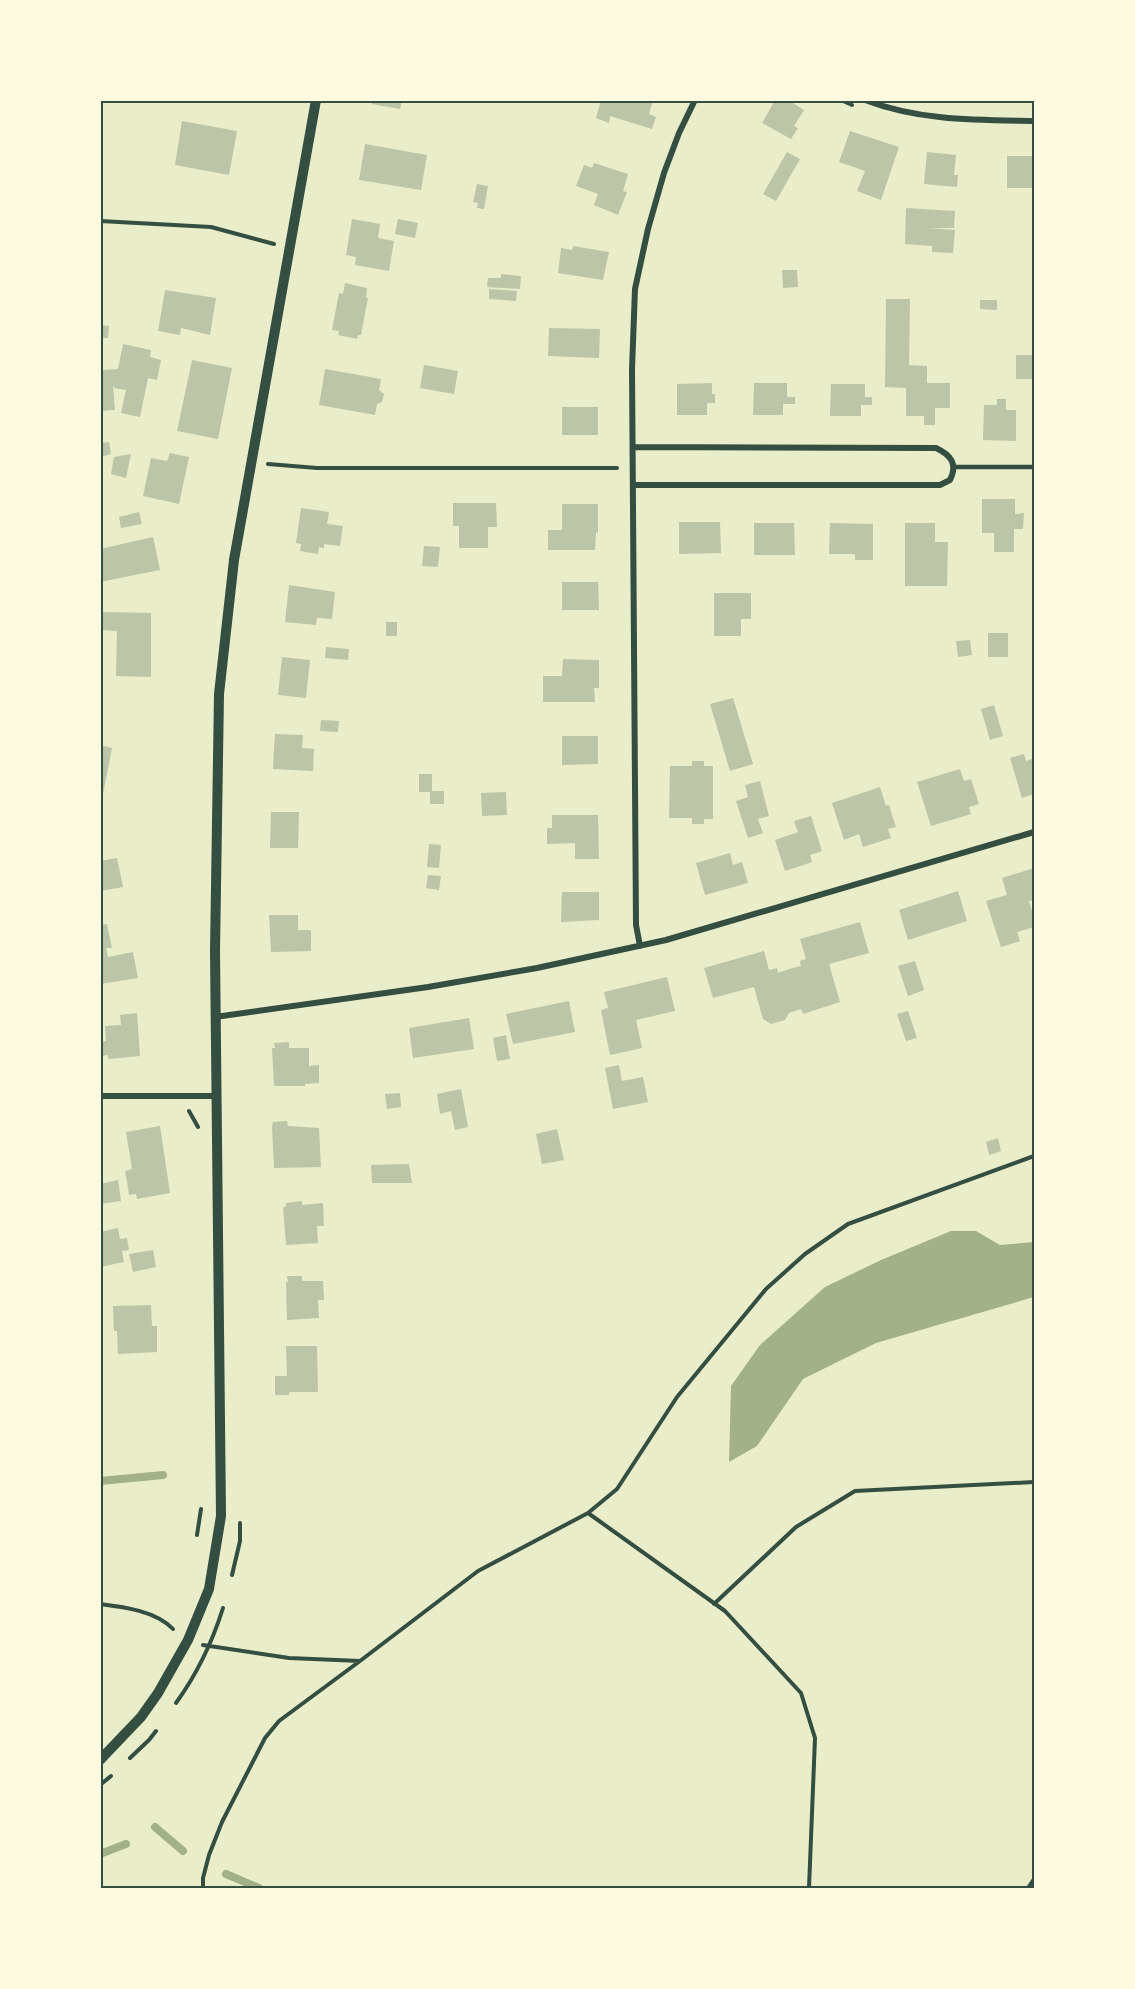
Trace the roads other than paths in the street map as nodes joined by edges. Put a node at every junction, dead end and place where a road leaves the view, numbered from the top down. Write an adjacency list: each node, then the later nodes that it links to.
1 (316, 100): 11 (street)
2 (695, 100): 5 (street)
3 (865, 100): 4 (street)
4 (1035, 121)
5 (634, 447): 6 (street); 8 (street)
6 (954, 467): 7 (lane); 8 (street)
7 (1035, 467)
8 (634, 485): 10 (street)
9 (1035, 832): 10 (street)
10 (640, 946): 11 (street)
11 (215, 1017): 13 (street)
12 (100, 1096): 13 (street)
13 (217, 1096): 14 (street)
14 (100, 1760)

